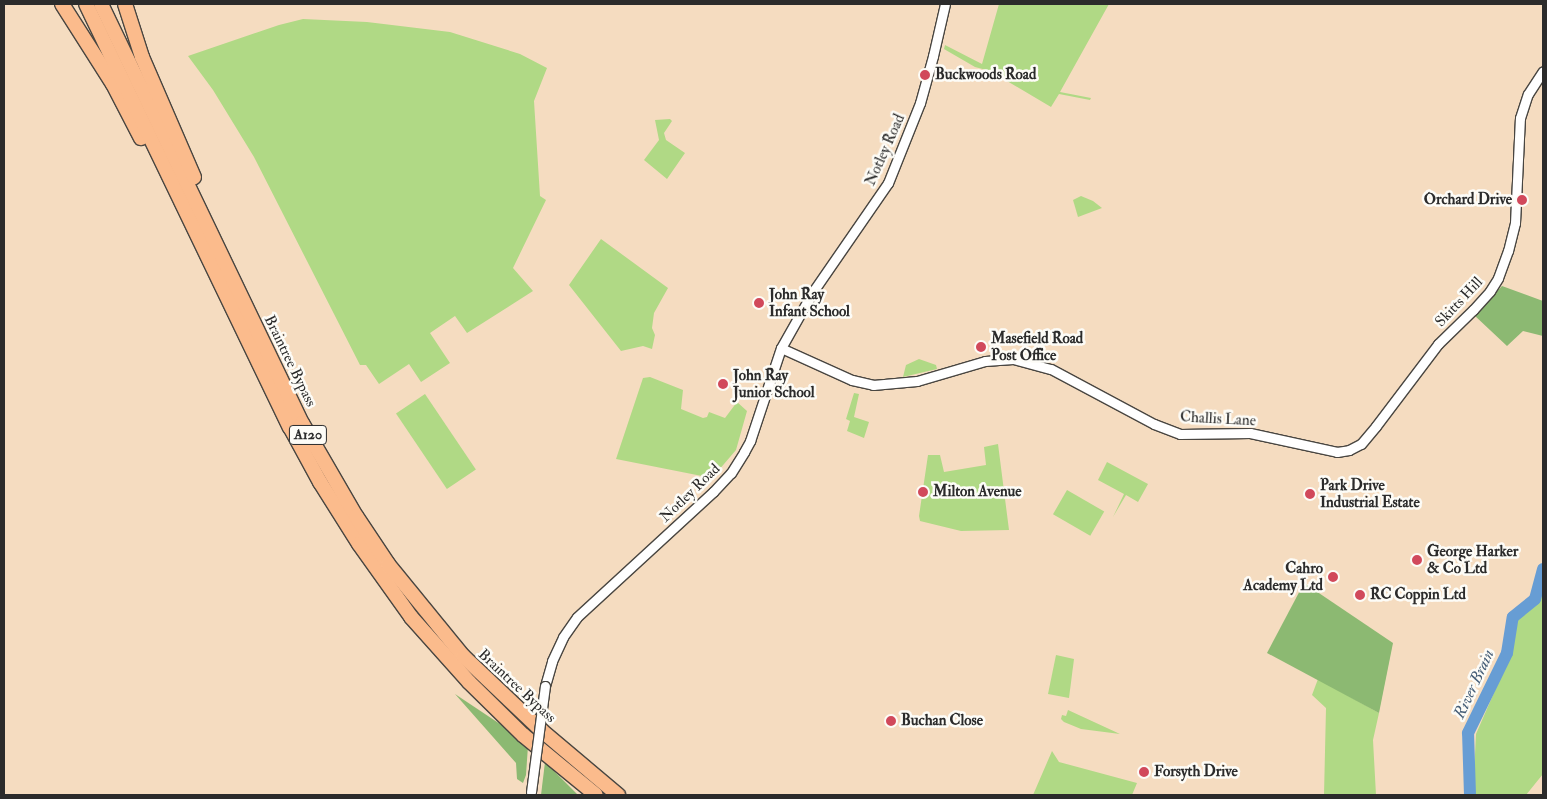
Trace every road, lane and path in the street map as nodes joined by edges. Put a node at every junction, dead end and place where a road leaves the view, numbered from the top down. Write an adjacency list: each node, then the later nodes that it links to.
1 (62, 4): 7 (highway)
2 (86, 4): 7 (highway, Braintree Bypass / A120)
3 (101, 4): 8 (highway, Braintree Bypass / A120)
4 (125, 4): 8 (highway)
5 (945, 4): 9 (street, Notley Road)
6 (1543, 71): 10 (street, Skitts Hill)
7 (168, 173): 12 (highway, Braintree Bypass / A120)
8 (210, 232): 13 (highway, Braintree Bypass / A120)
9 (781, 348): 10 (street, Challis Lane); 11 (street, Notley Road, bridge)
10 (1361, 444)
11 (531, 794)
12 (596, 795)
13 (618, 795)

